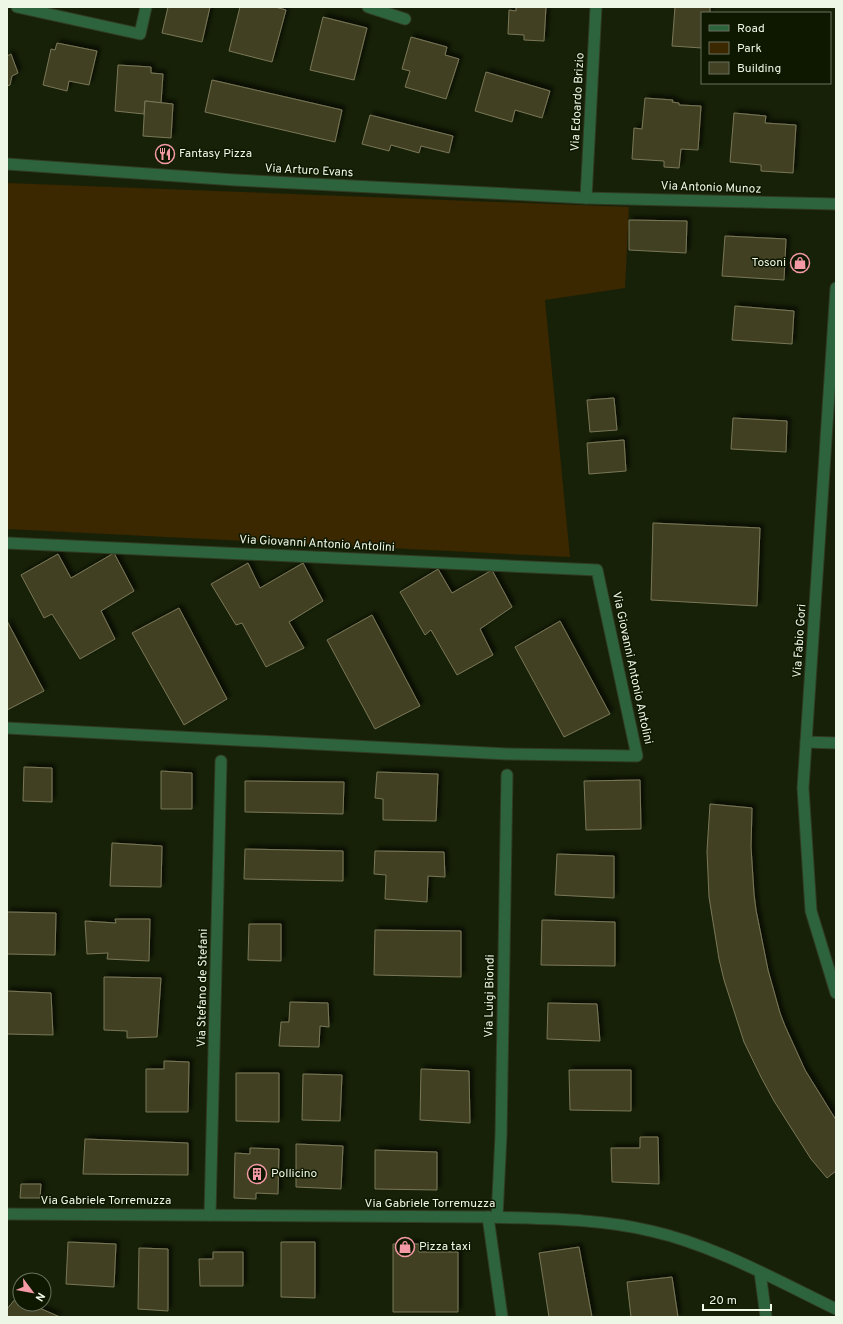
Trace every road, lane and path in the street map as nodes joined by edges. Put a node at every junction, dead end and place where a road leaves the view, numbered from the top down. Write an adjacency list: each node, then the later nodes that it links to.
1 (17, 7): 2 (street)
2 (146, 7)
3 (368, 7): 5 (street)
4 (596, 7): 7 (street, Via Edoardo Brizio)
5 (404, 18)
6 (7, 164): 7 (street, Via Arturo Evans)
7 (586, 198): 8 (street, Via Antonio Munoz)
8 (836, 204)
9 (836, 288): 12 (street, Via Fabio Gori)
10 (7, 543): 11 (street, Via Giovanni Antonio Antolini)
11 (7, 728)
12 (806, 742): 13 (street); 16 (street, Via Fabio Gori)
13 (836, 743)
14 (221, 761): 18 (street, Via Stefano de Stefani)
15 (506, 775): 19 (street, Via Luigi Biondi)
16 (836, 993)
17 (7, 1214): 18 (street, Via Gabriele Torremuzza)
18 (210, 1215): 19 (street, Via Gabriele Torremuzza)
19 (493, 1217): 20 (street, Via Gabriele Torremuzza); 22 (street, Via Luigi Biondi)
20 (760, 1272): 21 (street, Via Gabriele Torremuzza); 23 (street)
21 (836, 1309)
22 (502, 1317)
23 (766, 1317)

